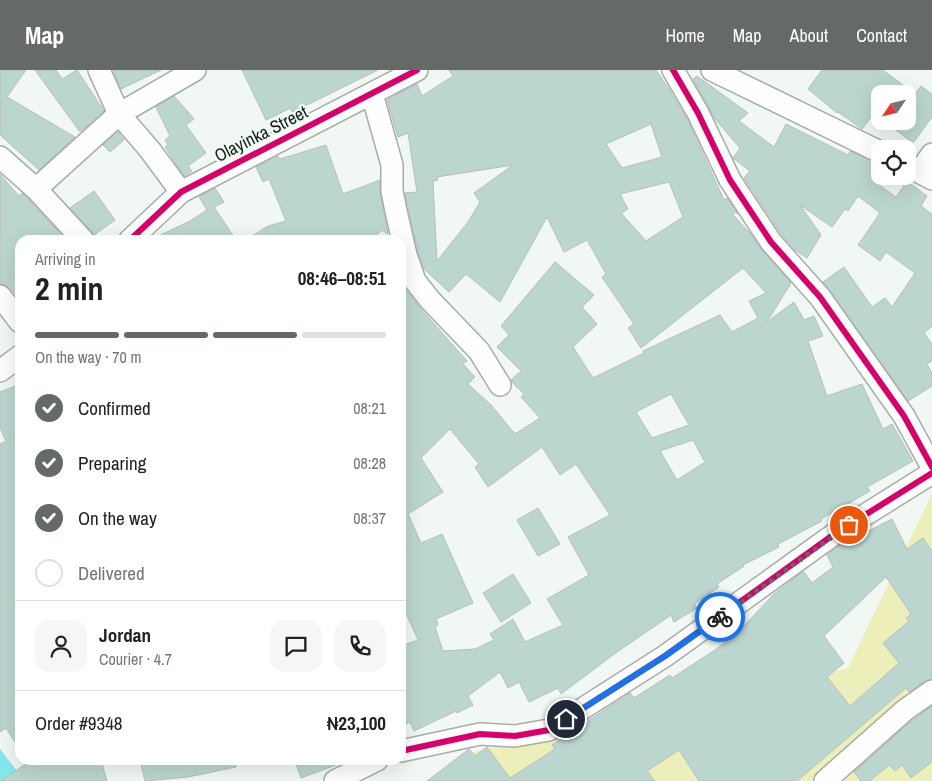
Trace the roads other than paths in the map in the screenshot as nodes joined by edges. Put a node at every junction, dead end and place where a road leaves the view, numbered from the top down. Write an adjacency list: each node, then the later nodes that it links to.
1 (99, 70): 7 (street)
2 (195, 70): 7 (street)
3 (417, 70): 6 (street, Olayinka Street)
4 (673, 70): 23 (street)
5 (712, 70): 8 (street)
6 (372, 94): 13 (street, Olayinka Street); 16 (street)
7 (119, 114): 12 (street); 13 (street)
8 (871, 148)
9 (932, 154): 11 (street)
10 (0, 157): 12 (street)
11 (920, 172)
12 (36, 189): 14 (street)
13 (181, 192): 15 (street, Olayinka Street)
14 (78, 235)
15 (135, 235)
16 (401, 235)
17 (406, 255): 22 (street)
18 (0, 296): 19 (street)
19 (15, 316)
20 (15, 360): 21 (street)
21 (0, 371)
22 (500, 385)
23 (932, 467)
24 (932, 473): 26 (street)
25 (932, 691): 29 (street)
26 (406, 750)
27 (367, 765): 28 (street)
28 (335, 781)
29 (825, 781)

